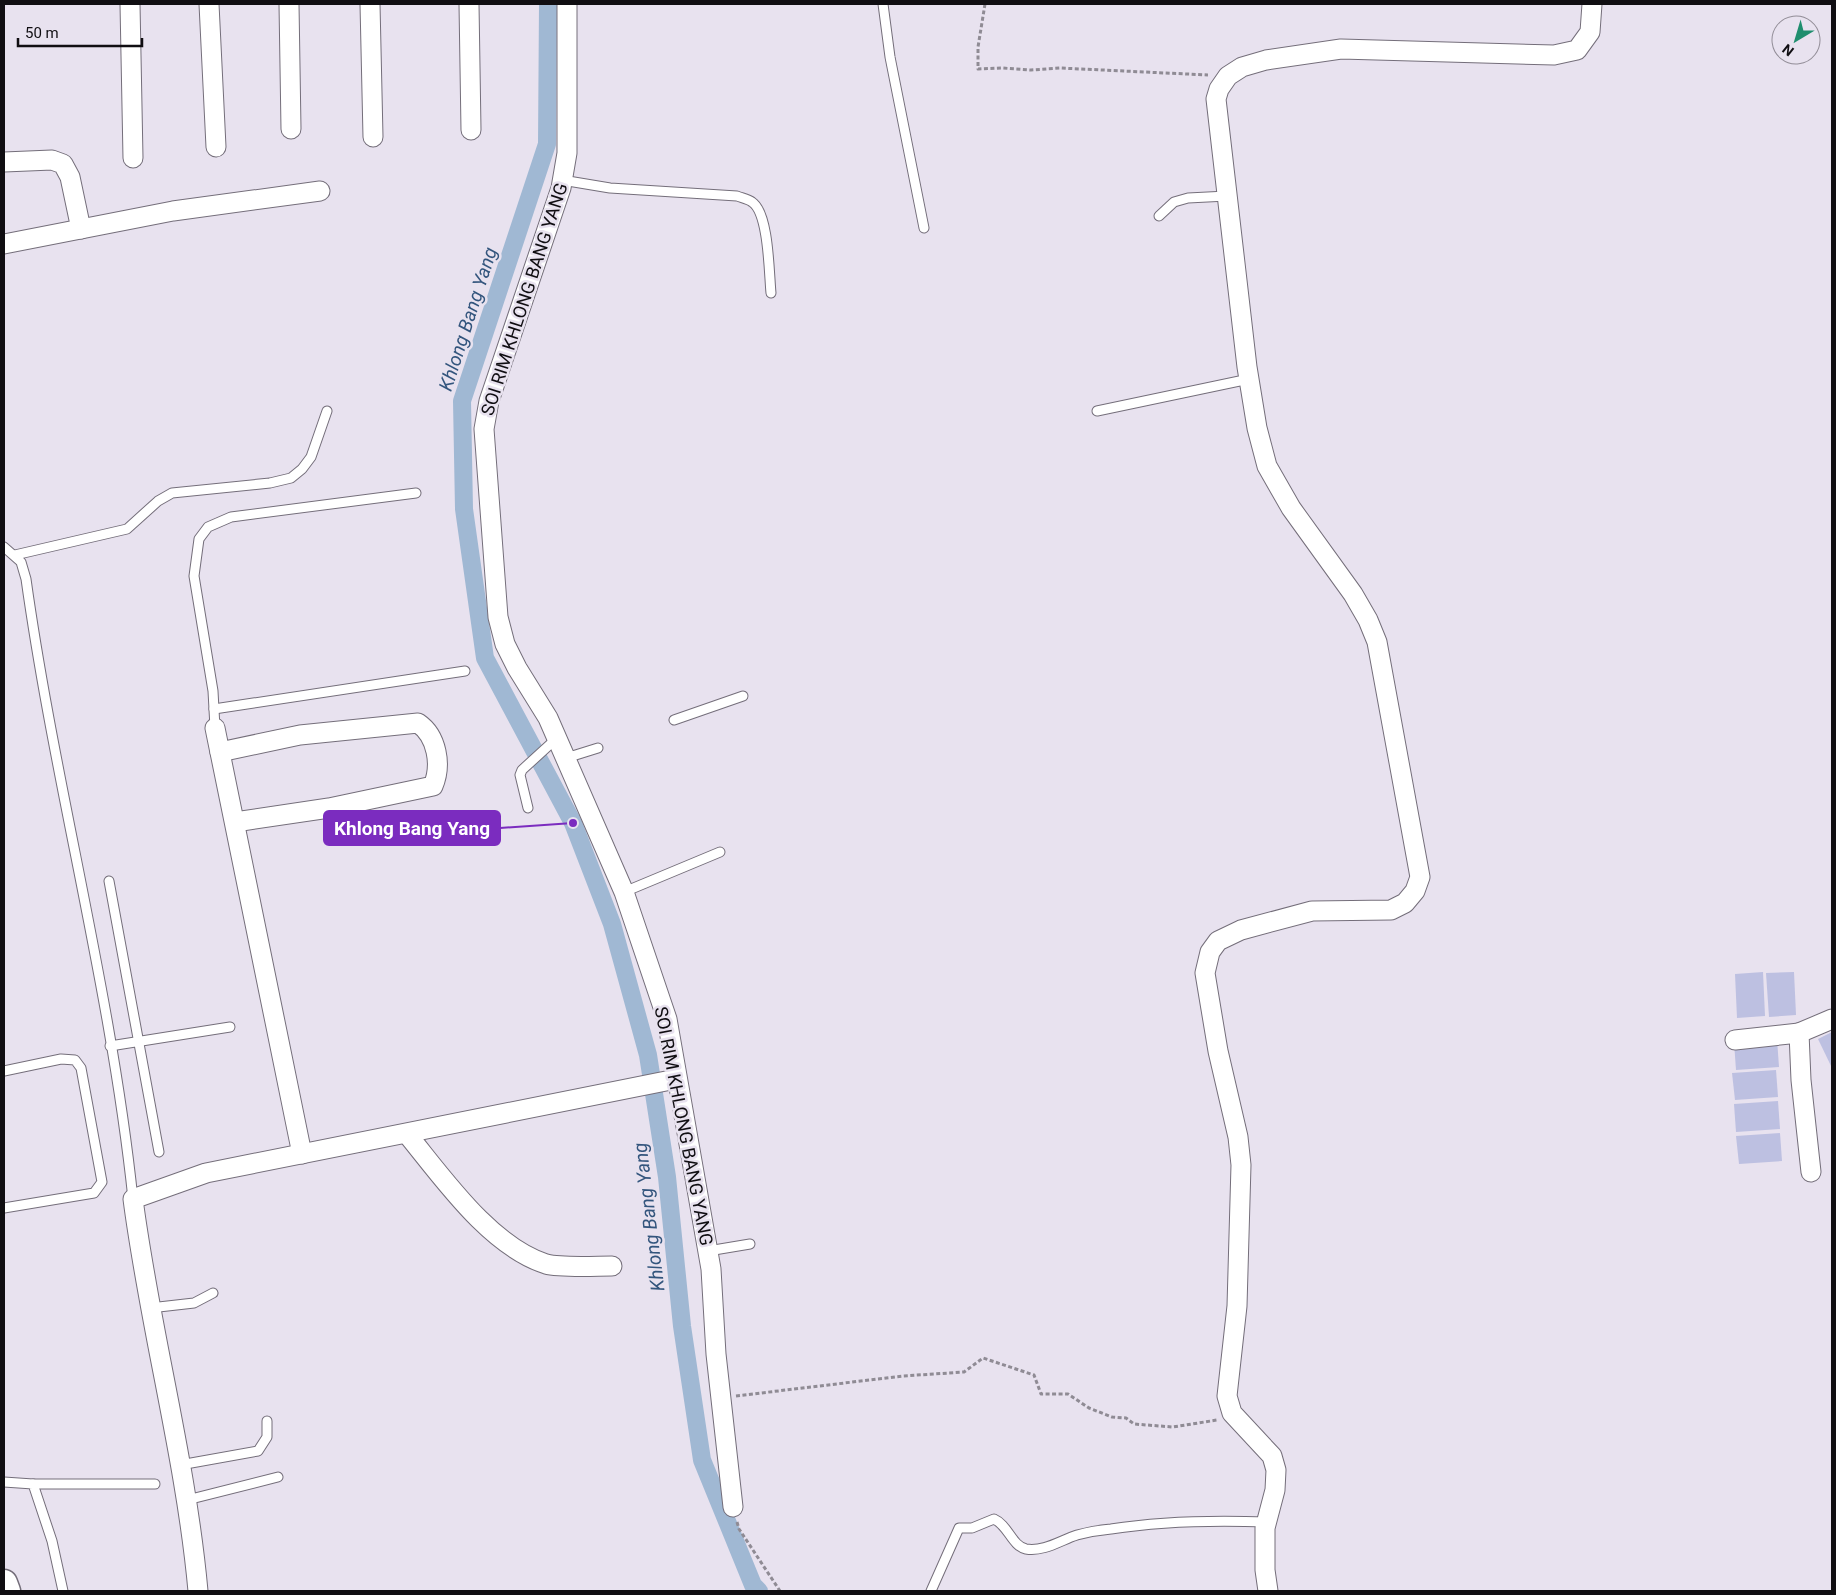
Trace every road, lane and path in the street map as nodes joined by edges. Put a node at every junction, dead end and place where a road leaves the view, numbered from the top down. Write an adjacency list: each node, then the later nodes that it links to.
1 (130, 4): 15 (street)
2 (209, 4): 14 (street)
3 (289, 4): 11 (street)
4 (370, 4): 13 (street)
5 (469, 4): 12 (street)
6 (567, 4): 17 (street, SOI RIM KHLONG BANG YANG)
7 (883, 4): 21 (lane)
8 (985, 4): 10 (path)
9 (1592, 4): 10 (street)
10 (1228, 76): 19 (street)
11 (290, 129)
12 (471, 130)
13 (373, 137)
14 (216, 147)
15 (133, 158)
16 (4, 162): 22 (street)
17 (562, 180): 24 (lane); 35 (street, SOI RIM KHLONG BANG YANG)
18 (320, 191): 22 (street)
19 (1227, 196): 20 (lane); 25 (street)
20 (1159, 216)
21 (924, 228)
22 (81, 229): 23 (street)
23 (4, 244)
24 (771, 293)
25 (1249, 379): 27 (lane); 64 (street)
26 (328, 410): 30 (lane)
27 (1097, 411)
28 (416, 493): 33 (lane)
29 (4, 547): 30 (lane)
30 (15, 555): 49 (lane)
31 (465, 671): 33 (lane)
32 (743, 696): 34 (lane)
33 (215, 718): 37 (street)
34 (674, 720)
35 (550, 744): 38 (street, SOI RIM KHLONG BANG YANG); 39 (lane)
36 (598, 748): 38 (lane)
37 (220, 752): 40 (street); 40 (street)
38 (566, 758): 43 (street, SOI RIM KHLONG BANG YANG)
39 (528, 808)
40 (235, 822): 54 (street)
41 (720, 852): 43 (lane)
42 (109, 881): 47 (lane)
43 (624, 892): 51 (street, SOI RIM KHLONG BANG YANG)
44 (1832, 1019): 46 (street)
45 (230, 1027): 47 (lane)
46 (1799, 1033): 48 (street); 55 (street)
47 (138, 1040): 49 (lane); 53 (lane)
48 (1735, 1040)
49 (110, 1046): 56 (lane)
50 (4, 1070): 57 (lane)
51 (671, 1080): 52 (street); 59 (street, SOI RIM KHLONG BANG YANG)
52 (407, 1134): 54 (street); 60 (street)
53 (159, 1152)
54 (302, 1154): 56 (street)
55 (1811, 1172)
56 (133, 1199): 62 (street)
57 (4, 1208)
58 (750, 1244): 59 (lane)
59 (708, 1251): 63 (street, SOI RIM KHLONG BANG YANG)
60 (612, 1266)
61 (213, 1293): 62 (lane)
62 (150, 1308): 66 (street)
63 (721, 1398): 64 (path); 72 (street, SOI RIM KHLONG BANG YANG)
64 (1232, 1413): 73 (street)
65 (267, 1421): 66 (lane)
66 (180, 1465): 71 (street)
67 (278, 1477): 71 (lane)
68 (4, 1482): 69 (lane)
69 (33, 1484): 70 (lane); 76 (lane)
70 (155, 1484)
71 (187, 1500): 77 (street)
72 (733, 1506): 78 (path)
73 (1267, 1522): 79 (lane); 80 (street)
74 (4, 1583): 75 (street)
75 (7, 1591)
76 (63, 1591)
77 (198, 1591)
78 (780, 1591)
79 (931, 1591)
80 (1268, 1591)

